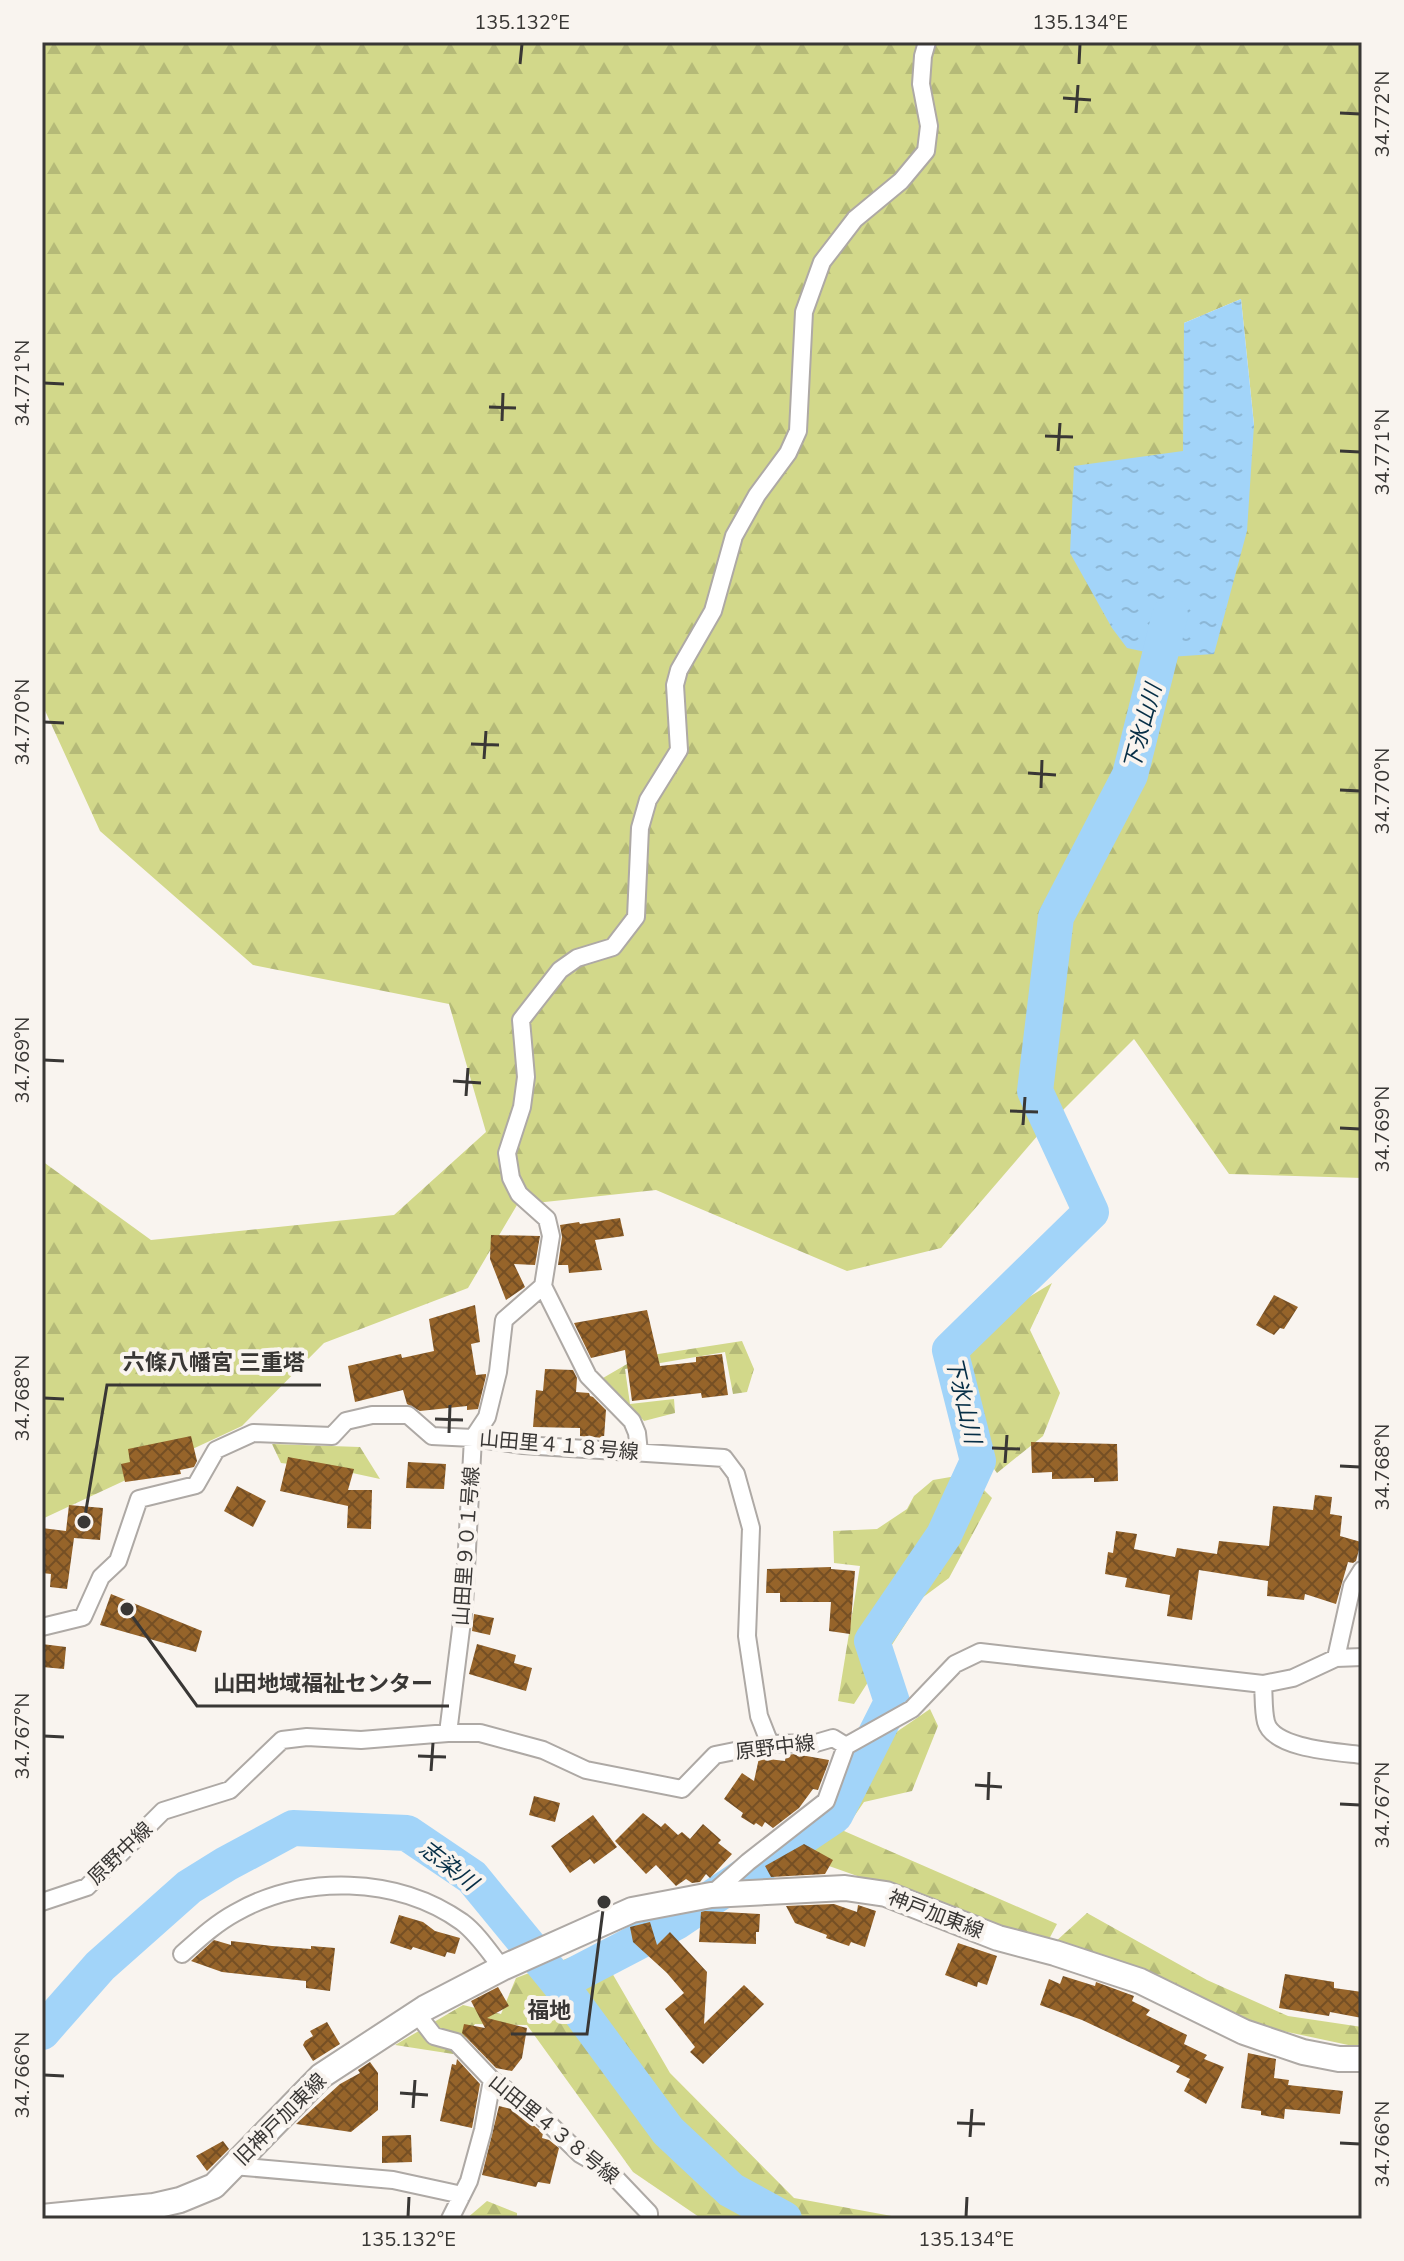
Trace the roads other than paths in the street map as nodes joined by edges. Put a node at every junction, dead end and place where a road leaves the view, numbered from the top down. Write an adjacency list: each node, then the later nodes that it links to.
1 (927, 42): 2 (street)
2 (543, 1286): 3 (street, 山田里９０１号線); 4 (street)
3 (473, 1438): 4 (street, 山田里４１８号線); 6 (street, 山田里４１８号線); 10 (street, 山田里９０１号線)
4 (639, 1452): 11 (street, 山田里４１８号線)
5 (1362, 1570): 8 (street)
6 (42, 1627)
7 (1362, 1657): 8 (street)
8 (1336, 1658): 9 (street)
9 (1263, 1684): 12 (street); 13 (street)
10 (448, 1733): 11 (street, 原野中線); 15 (street, 原野中線)
11 (770, 1744): 12 (street, 原野中線)
12 (846, 1746): 14 (street)
13 (1362, 1755)
14 (711, 1895): 17 (street, 神戸加東線); 19 (street, 神戸加東線)
15 (42, 1902)
16 (182, 1954): 17 (street)
17 (502, 1968): 18 (street, 旧神戸加東線)
18 (417, 2014): 20 (street, 山田里４３８号線); 21 (street, 旧神戸加東線)
19 (1362, 2059)
20 (492, 2080): 22 (street); 25 (street, 山田里４３８号線)
21 (233, 2166): 22 (street); 23 (street, 旧神戸加東線)
22 (462, 2195): 24 (street)
23 (42, 2217)
24 (450, 2219)
25 (649, 2219)

